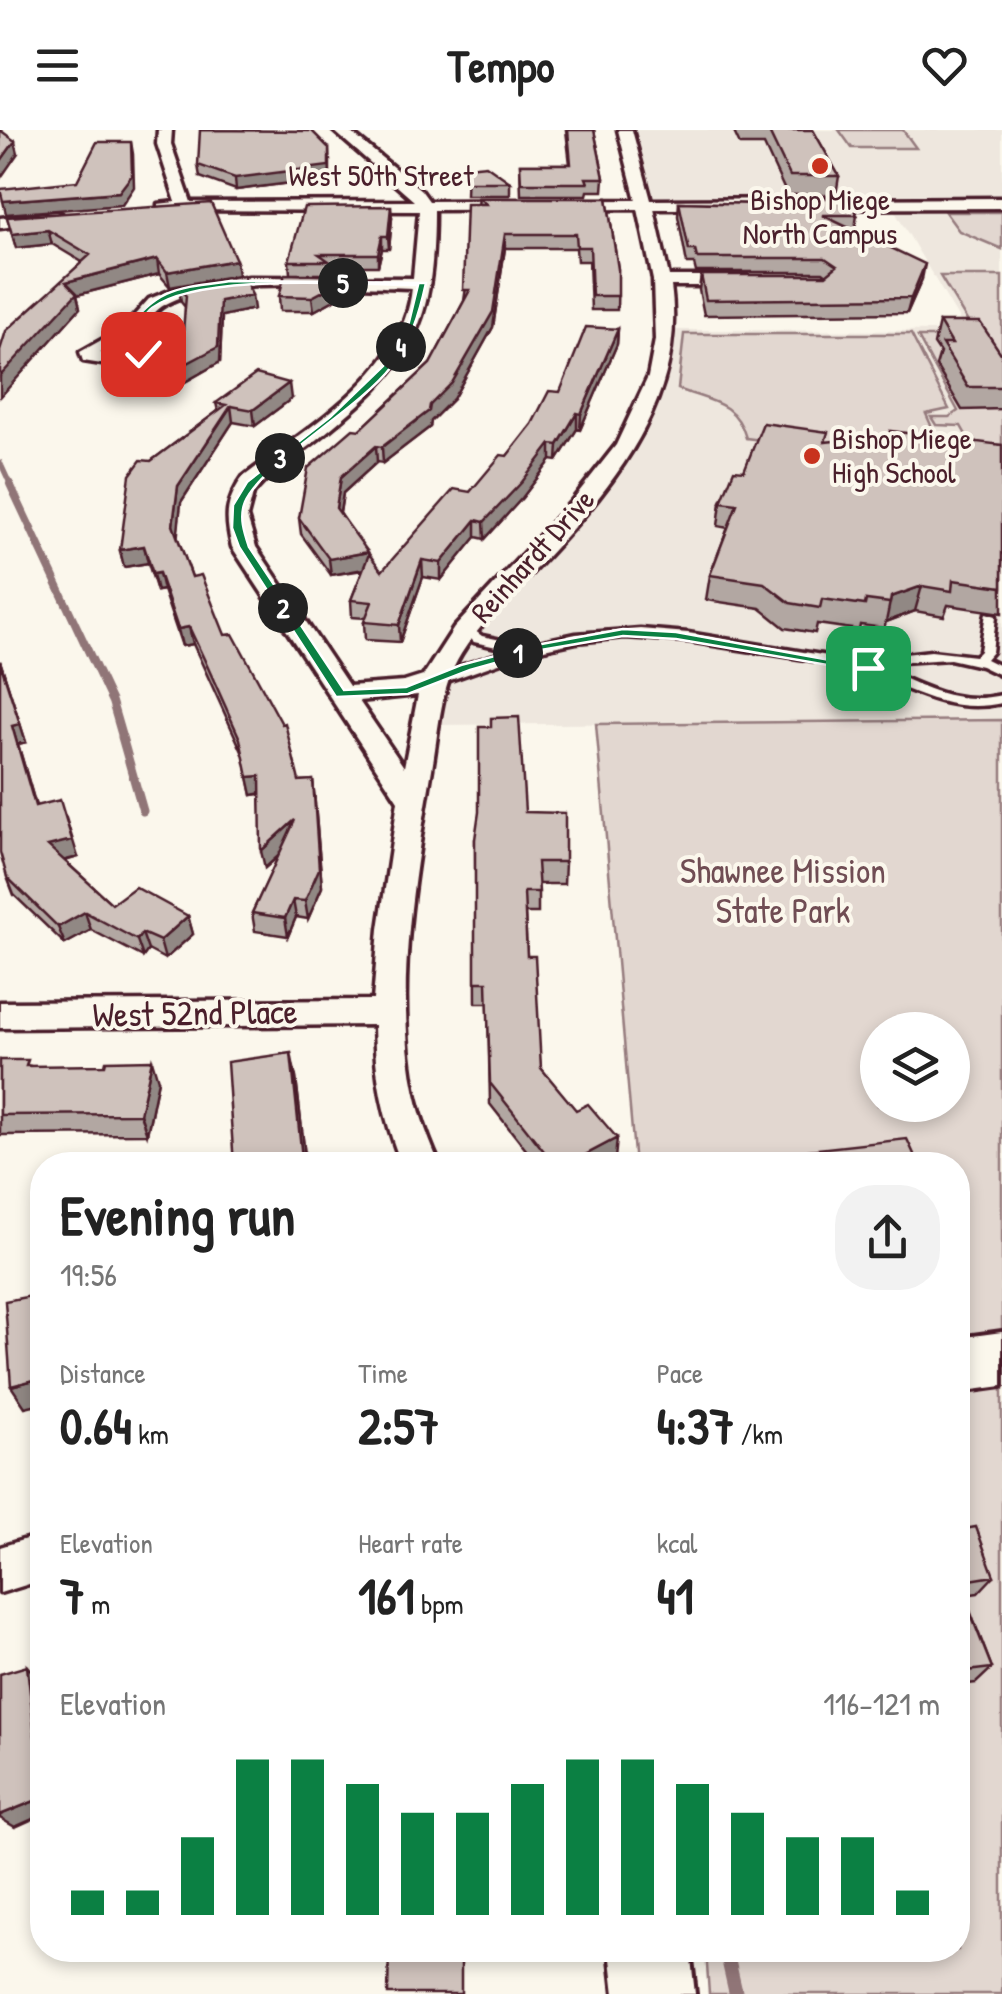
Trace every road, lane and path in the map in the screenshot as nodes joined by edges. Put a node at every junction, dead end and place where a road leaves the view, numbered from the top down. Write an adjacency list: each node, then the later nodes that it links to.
1 (165, 130): 7 (street)
2 (340, 130): 4 (street)
3 (626, 130): 5 (street, Reinhardt Drive)
4 (423, 204): 5 (street, West 50th Street); 7 (street, West 50th Street); 13 (street)
5 (642, 204): 6 (street, West 50th Street); 11 (street, Reinhardt Drive)
6 (1002, 204)
7 (186, 206): 8 (street, West 50th Street)
8 (154, 207)
9 (68, 216): 10 (street)
10 (0, 223)
11 (661, 281): 12 (street); 16 (street, Reinhardt Drive)
12 (767, 281)
13 (422, 283): 14 (street); 22 (street)
14 (129, 332)
15 (990, 616): 18 (lane)
16 (468, 629): 17 (lane); 21 (street, Reinhardt Drive)
17 (532, 650): 19 (lane); 21 (lane)
18 (978, 660): 19 (lane); 20 (lane)
19 (852, 663): 23 (lane)
20 (1002, 672)
21 (434, 681): 22 (street); 24 (street, Reinhardt Drive)
22 (340, 694): 24 (street)
23 (1002, 699)
24 (412, 800): 25 (street, Reinhardt Drive)
25 (390, 1012): 26 (street, West 52nd Place); 27 (street, Reinhardt Drive)
26 (0, 1015)
27 (415, 1152)
28 (1002, 1359): 29 (main road)
29 (970, 1363)
30 (30, 1561): 31 (street)
31 (0, 1570)
32 (651, 1962): 33 (main road)
33 (655, 1994)

